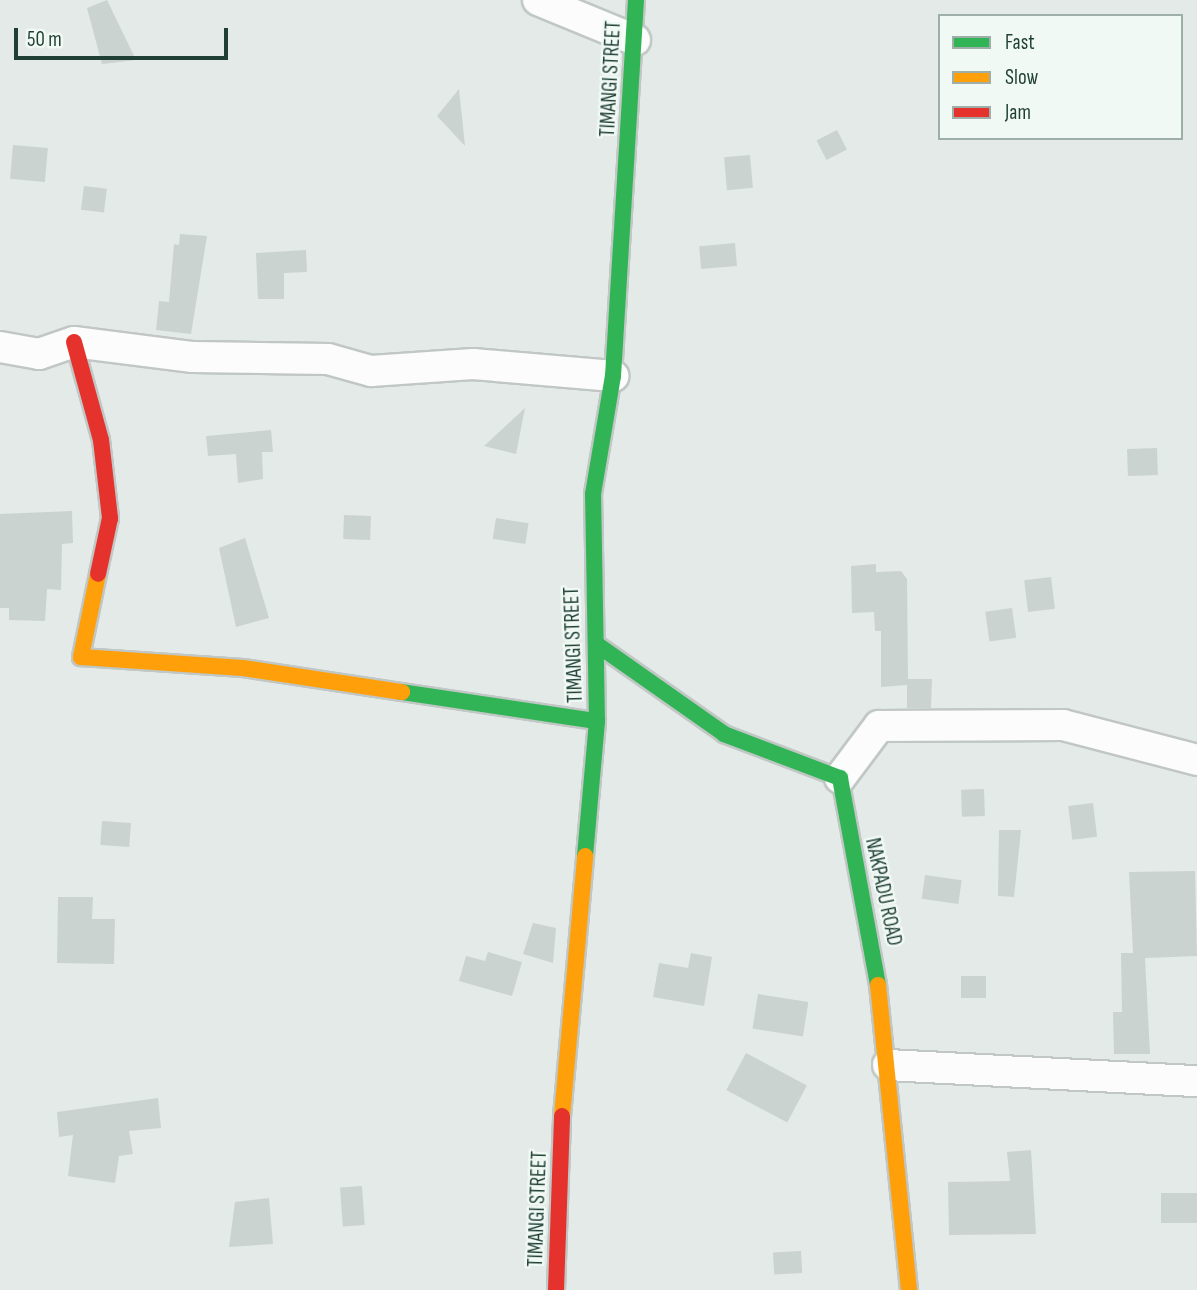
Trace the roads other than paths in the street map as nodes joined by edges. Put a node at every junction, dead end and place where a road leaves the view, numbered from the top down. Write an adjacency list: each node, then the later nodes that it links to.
1 (538, 0): 3 (street)
2 (636, 0): 3 (street, TIMANGI STREET)
3 (635, 40): 6 (street, TIMANGI STREET)
4 (74, 342): 5 (street); 6 (street); 8 (street)
5 (0, 347)
6 (613, 376): 7 (street, TIMANGI STREET)
7 (599, 646): 8 (street, TIMANGI STREET); 10 (street)
8 (597, 721): 13 (street, TIMANGI STREET)
9 (1197, 760): 10 (street)
10 (840, 778): 11 (street, NAKPADU ROAD)
11 (888, 1065): 12 (street); 14 (street, NAKPADU ROAD)
12 (1197, 1081)
13 (556, 1290)
14 (909, 1290)

